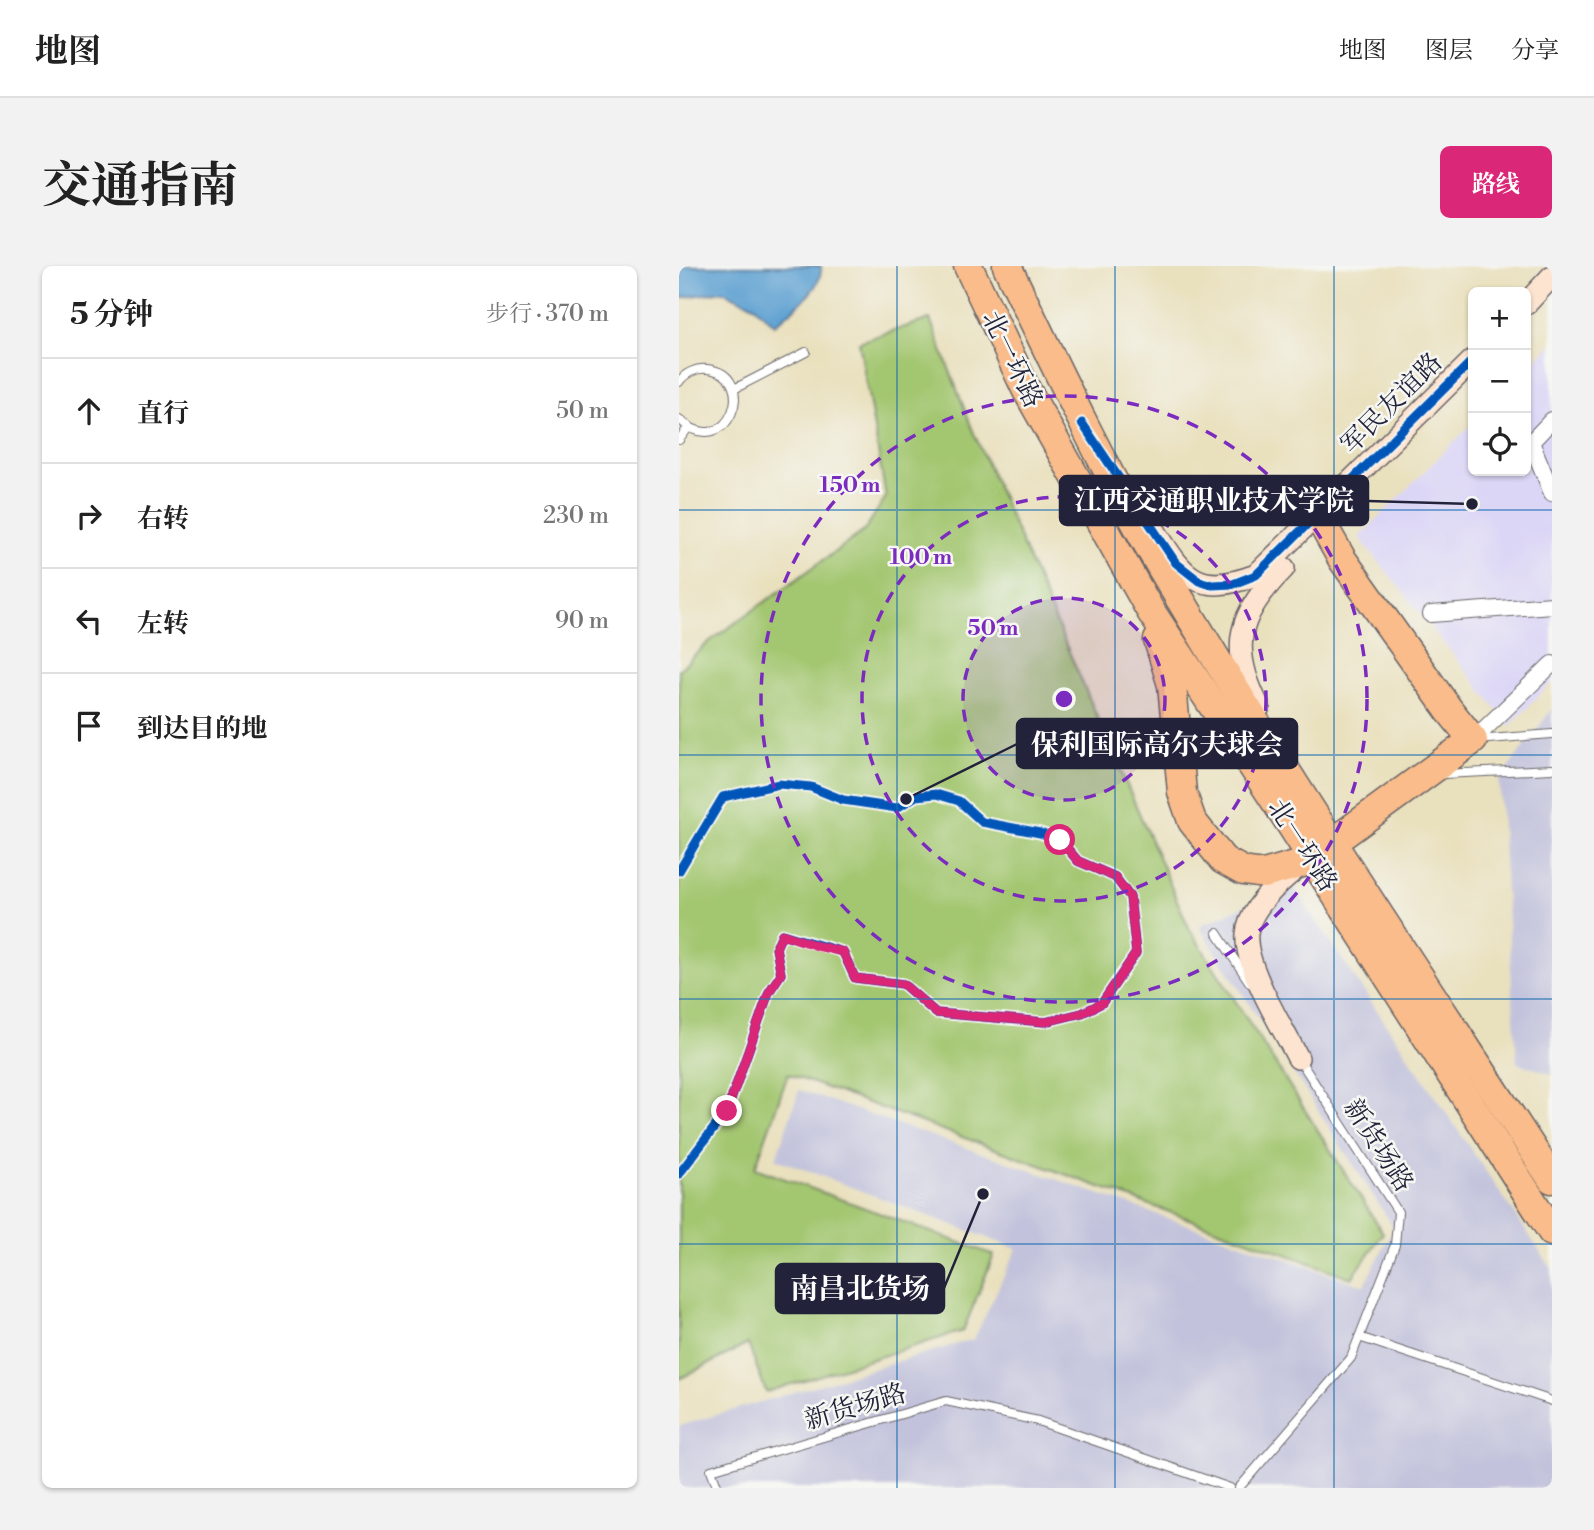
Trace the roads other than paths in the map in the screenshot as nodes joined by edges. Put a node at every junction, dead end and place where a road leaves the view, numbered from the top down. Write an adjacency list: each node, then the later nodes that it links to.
1 (968, 266): 20 (highway, 北一环路)
2 (1007, 266): 14 (highway, 北一环路)
3 (1552, 276): 5 (street)
4 (1552, 295): 6 (street)
5 (1531, 299)
6 (1531, 317)
7 (806, 352): 11 (lane)
8 (1468, 365): 18 (street, 军民友谊路)
9 (679, 382): 11 (lane)
10 (1468, 383): 18 (street, 军民友谊路)
11 (734, 389): 15 (lane)
12 (679, 419): 15 (lane)
13 (1552, 420): 17 (street)
14 (1082, 423): 18 (street); 27 (highway, 北一环路)
15 (688, 428): 16 (lane)
16 (679, 440)
17 (1552, 493)
18 (1321, 521): 24 (highway); 27 (street)
19 (1552, 605): 21 (street)
20 (1150, 610): 29 (highway); 33 (highway, 北一环路)
21 (1431, 614)
22 (1552, 664): 24 (street)
23 (1552, 734): 24 (lane)
24 (1473, 740): 26 (highway)
25 (1552, 769): 26 (lane)
26 (1426, 774): 28 (highway)
27 (1313, 810): 32 (highway, 北一环路)
28 (1344, 834)
29 (1302, 863): 31 (street)
30 (1217, 933): 31 (lane, 新货场路)
31 (1298, 1058): 34 (lane, 新货场路)
32 (1552, 1179)
33 (1552, 1233)
34 (1359, 1337): 35 (lane); 38 (lane, 新货场路)
35 (1552, 1401)
36 (717, 1488): 37 (lane, 新货场路)
37 (1230, 1488)
38 (1239, 1488)

